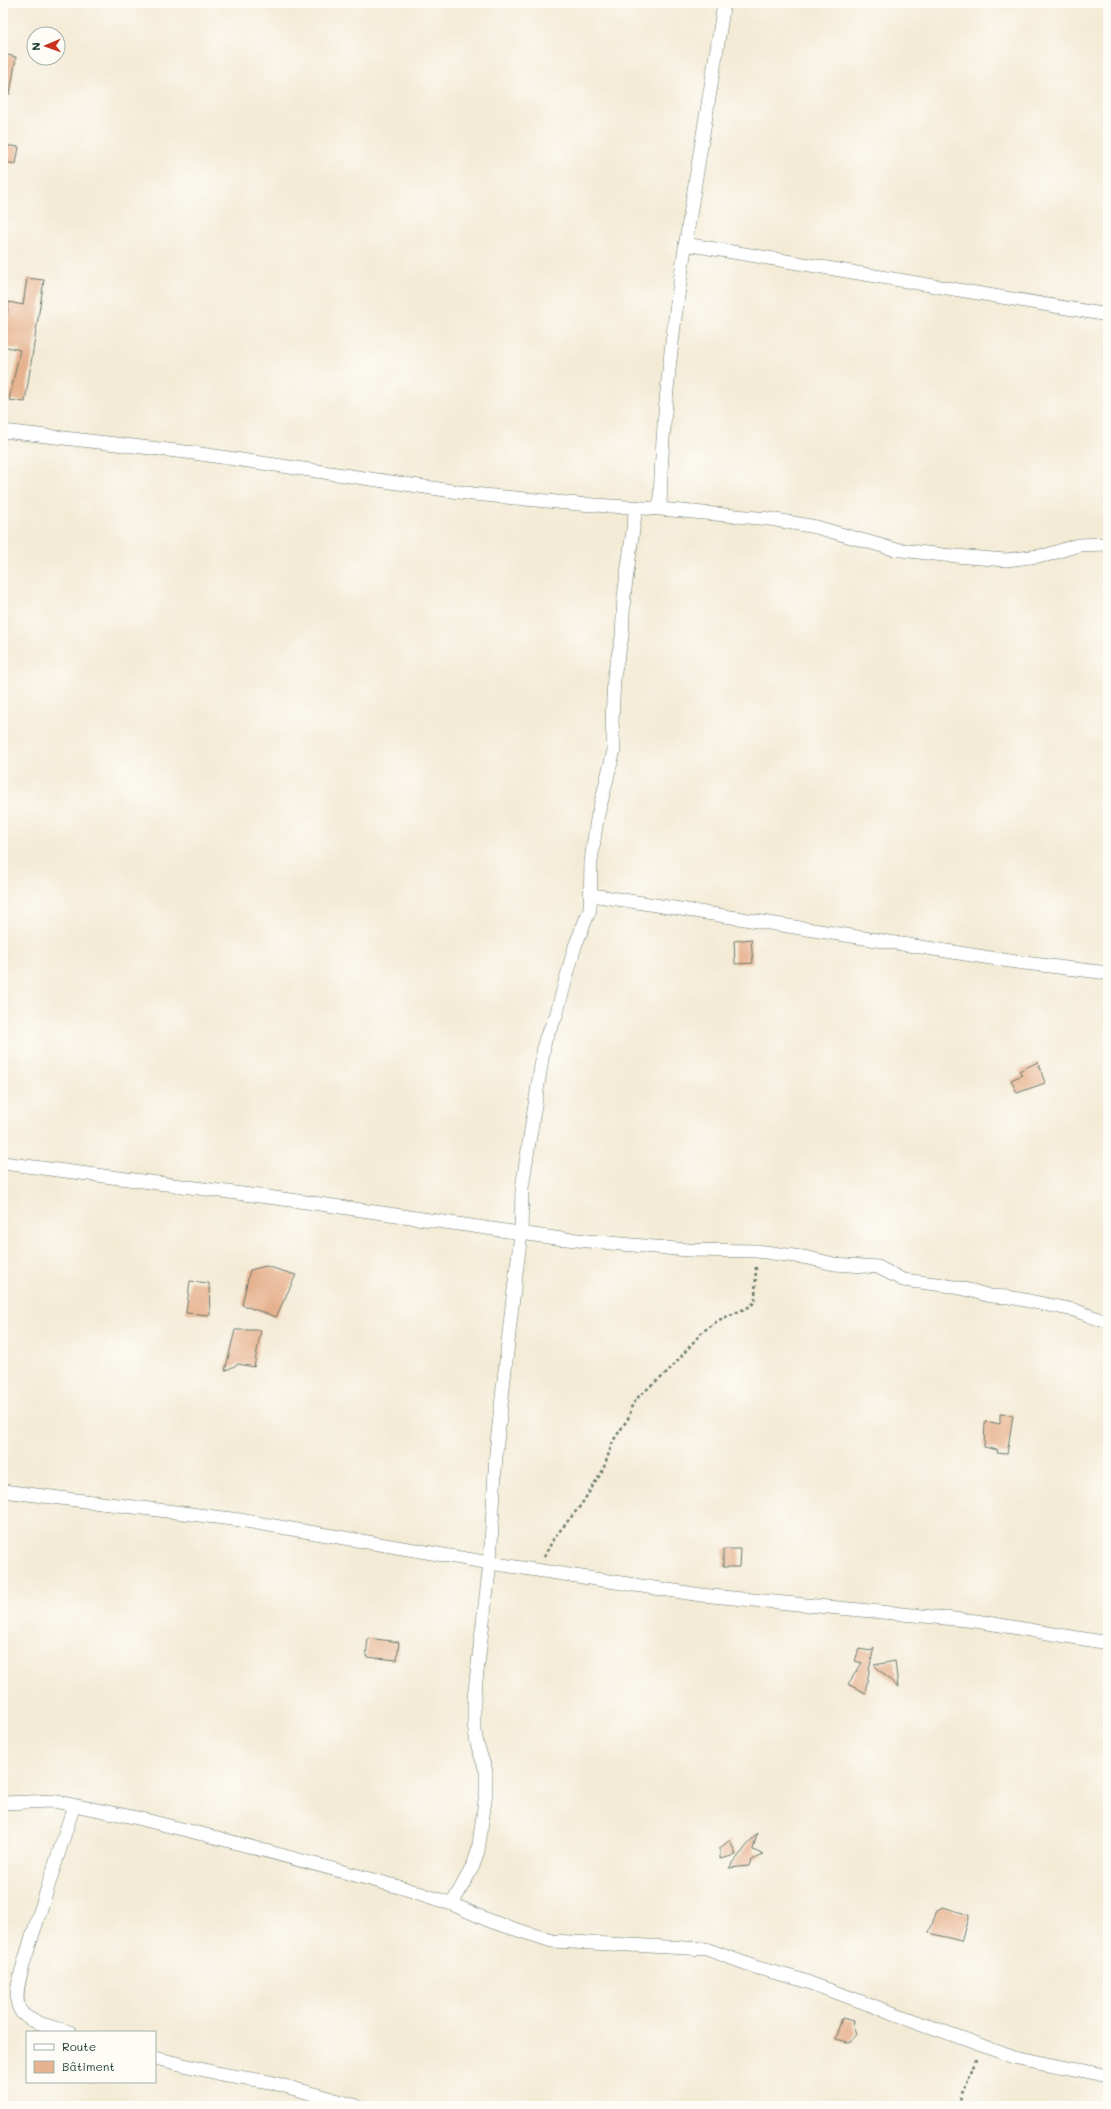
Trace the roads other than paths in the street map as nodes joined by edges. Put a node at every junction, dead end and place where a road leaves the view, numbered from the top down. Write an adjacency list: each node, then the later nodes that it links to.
1 (724, 3): 2 (street)
2 (685, 244): 3 (street); 6 (street)
3 (1108, 315)
4 (3, 431): 5 (street)
5 (636, 507): 6 (street); 8 (street)
6 (660, 508): 7 (street)
7 (1108, 544)
8 (592, 895): 9 (street); 11 (street)
9 (1108, 973)
10 (3, 1163): 11 (street)
11 (522, 1234): 12 (street); 14 (street)
12 (1108, 1320)
13 (3, 1491): 14 (street)
14 (490, 1563): 15 (street); 18 (street)
15 (1108, 1644)
16 (3, 1802): 17 (street)
17 (74, 1805): 18 (street); 19 (street)
18 (452, 1904): 21 (street)
19 (67, 2031)
20 (156, 2058): 22 (street)
21 (1108, 2076)
22 (356, 2106)

